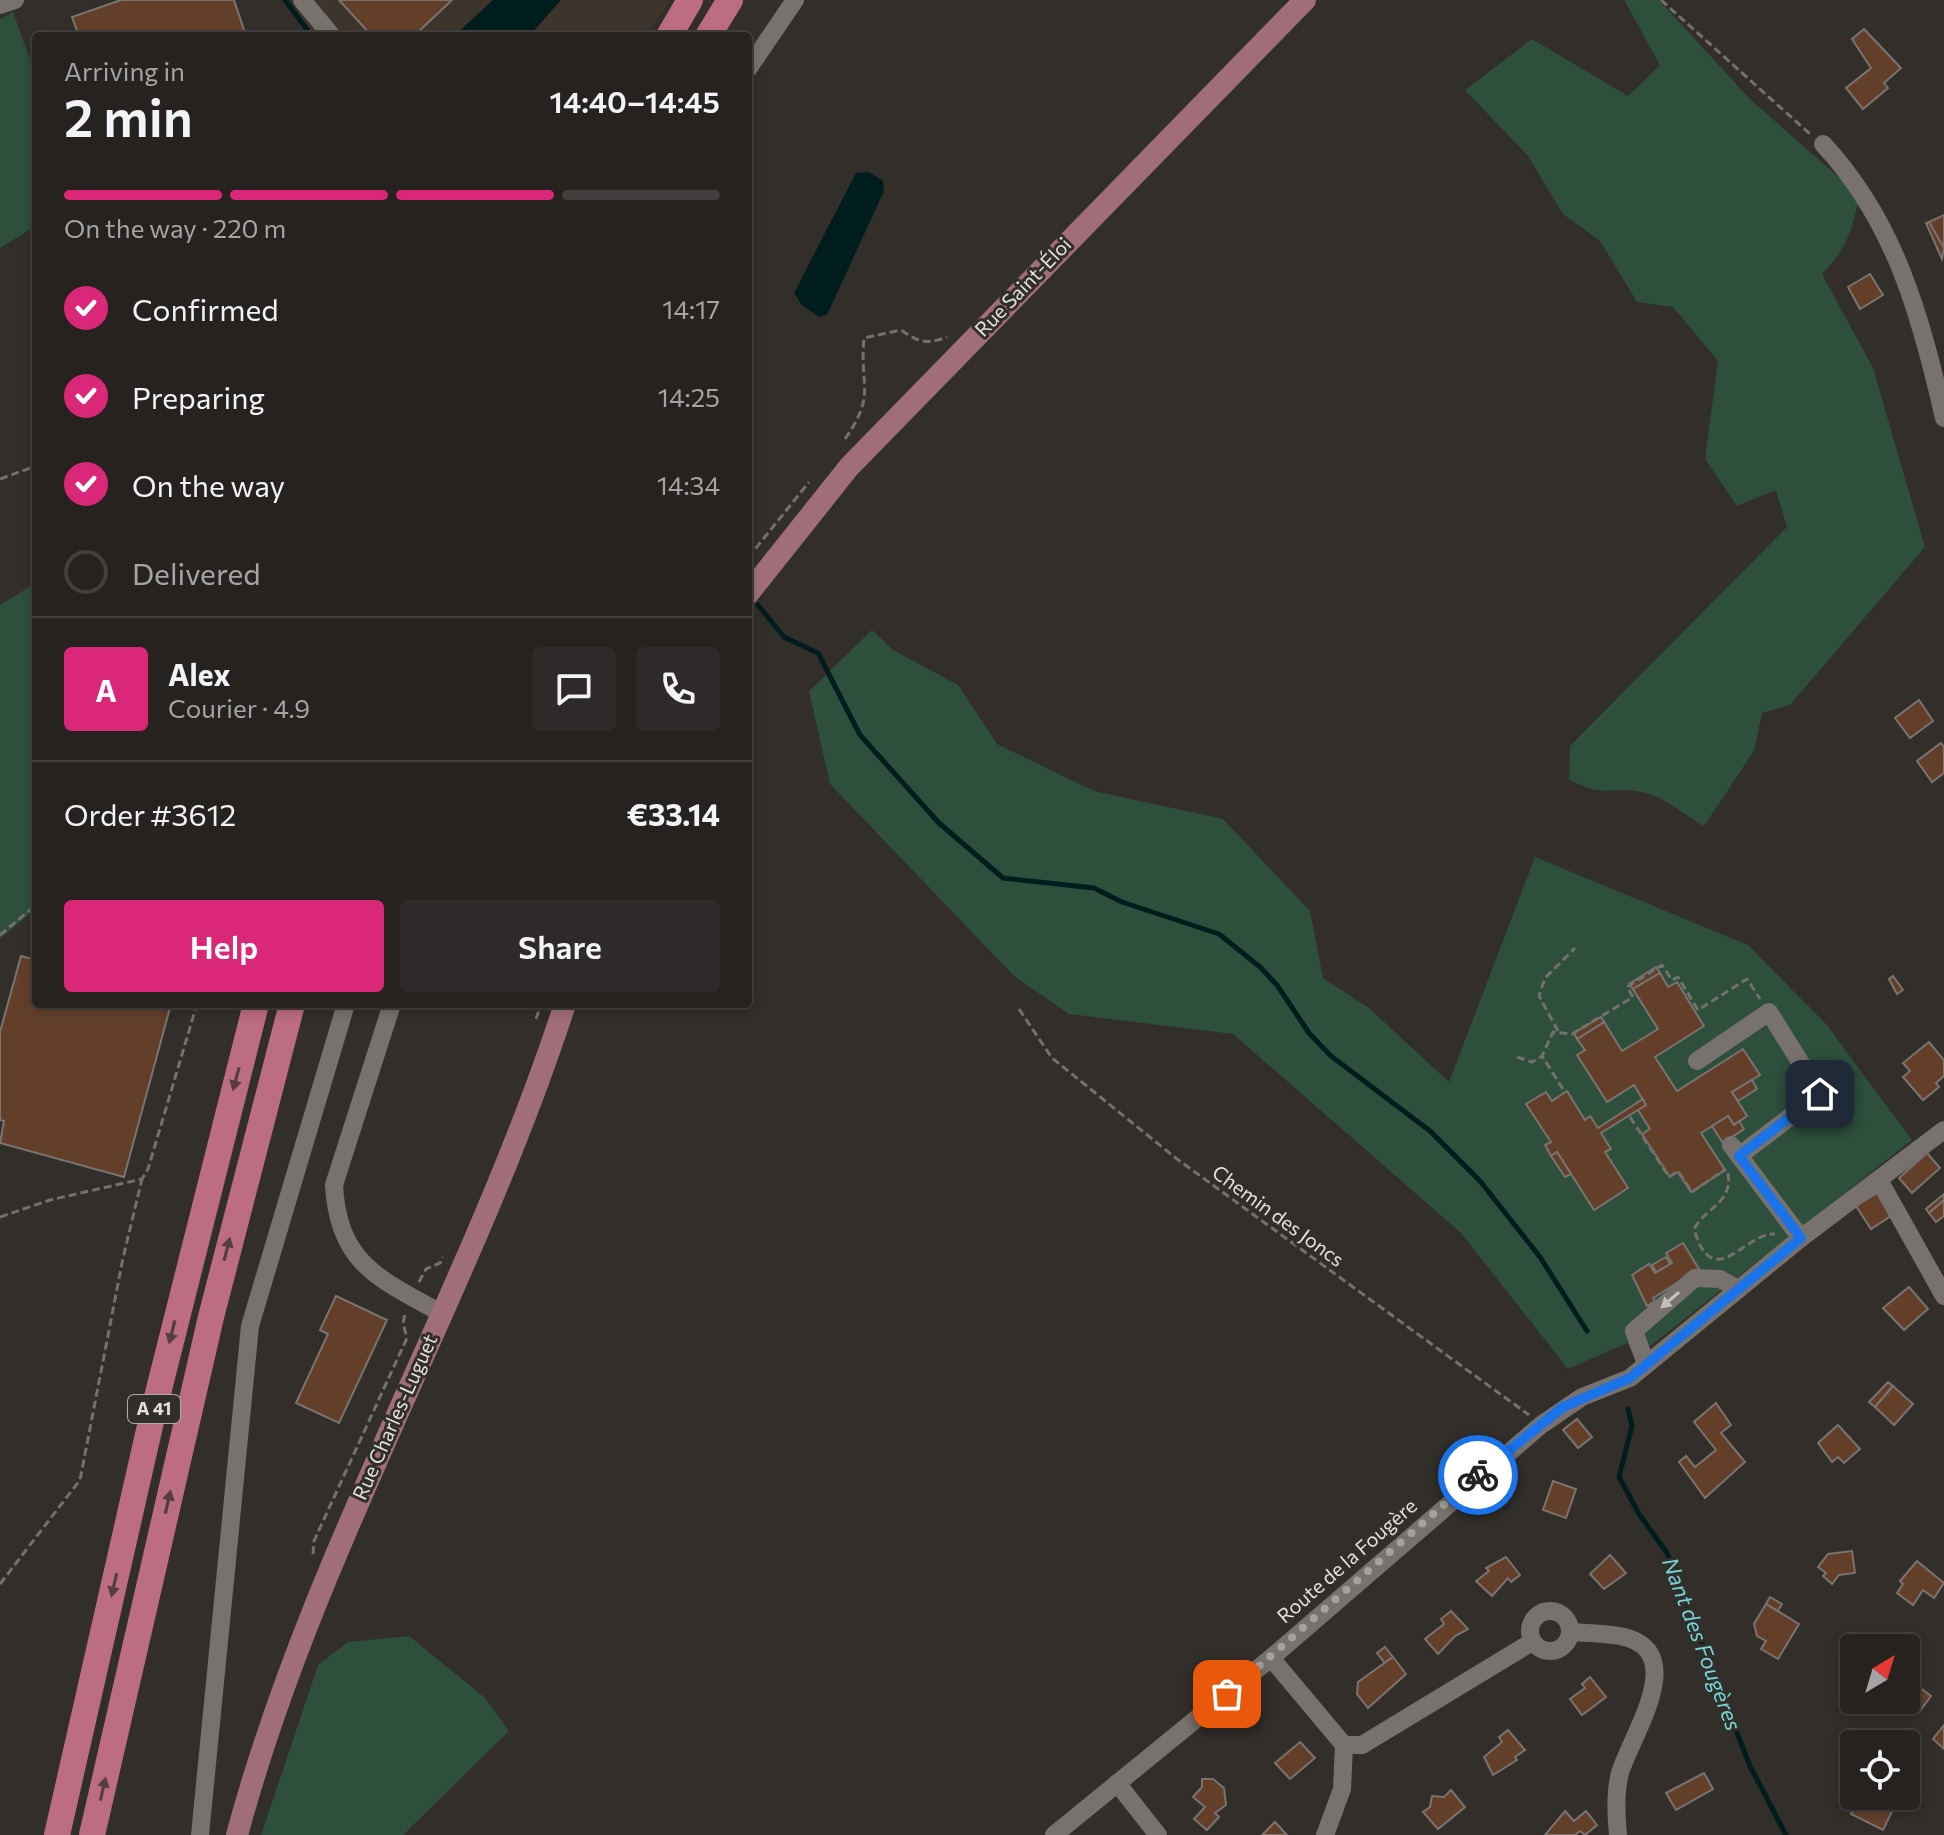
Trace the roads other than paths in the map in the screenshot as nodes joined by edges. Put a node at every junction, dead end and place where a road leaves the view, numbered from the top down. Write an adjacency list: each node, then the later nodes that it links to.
1 (15, 0): 7 (street)
2 (302, 0): 8 (street)
3 (687, 0): 9 (highway)
4 (730, 0): 10 (highway)
5 (795, 0): 11 (street)
6 (1305, 0): 14 (main road, Rue Saint-Éloi)
7 (0, 5)
8 (329, 32)
9 (670, 32)
10 (710, 32)
11 (752, 63)
12 (1823, 144): 13 (street)
13 (1944, 418)
14 (752, 589)
15 (255, 1008): 33 (highway, A 41, one-way to 33)
16 (291, 1008): 34 (highway, A 41, one-way to 16)
17 (345, 1008): 35 (street)
18 (391, 1008): 26 (street)
19 (564, 1008): 26 (main road, Rue Charles-Luguet)
20 (1697, 1061): 23 (street)
21 (1944, 1130): 22 (street, Route de la Fougère)
22 (1879, 1180): 23 (street, Route de la Fougère); 25 (street)
23 (1795, 1244): 24 (street, Route de la Fougère)
24 (1738, 1289): 27 (street, Route de la Fougère); 27 (street, one-way to 27)
25 (1944, 1296)
26 (441, 1313): 36 (main road, Rue Charles-Luguet)
27 (1646, 1364): 30 (street, Route de la Fougère)
28 (1570, 1632): 29 (street); 29 (street); 40 (street)
29 (1532, 1642): 31 (street)
30 (1271, 1658): 31 (street); 32 (street, Route de la Fougère)
31 (1344, 1745): 39 (street)
32 (1117, 1783): 37 (street, Route de la Fougère); 38 (street)
33 (57, 1835)
34 (92, 1835)
35 (200, 1835)
36 (237, 1835)
37 (1054, 1835)
38 (1158, 1835)
39 (1325, 1835)
40 (1618, 1835)

